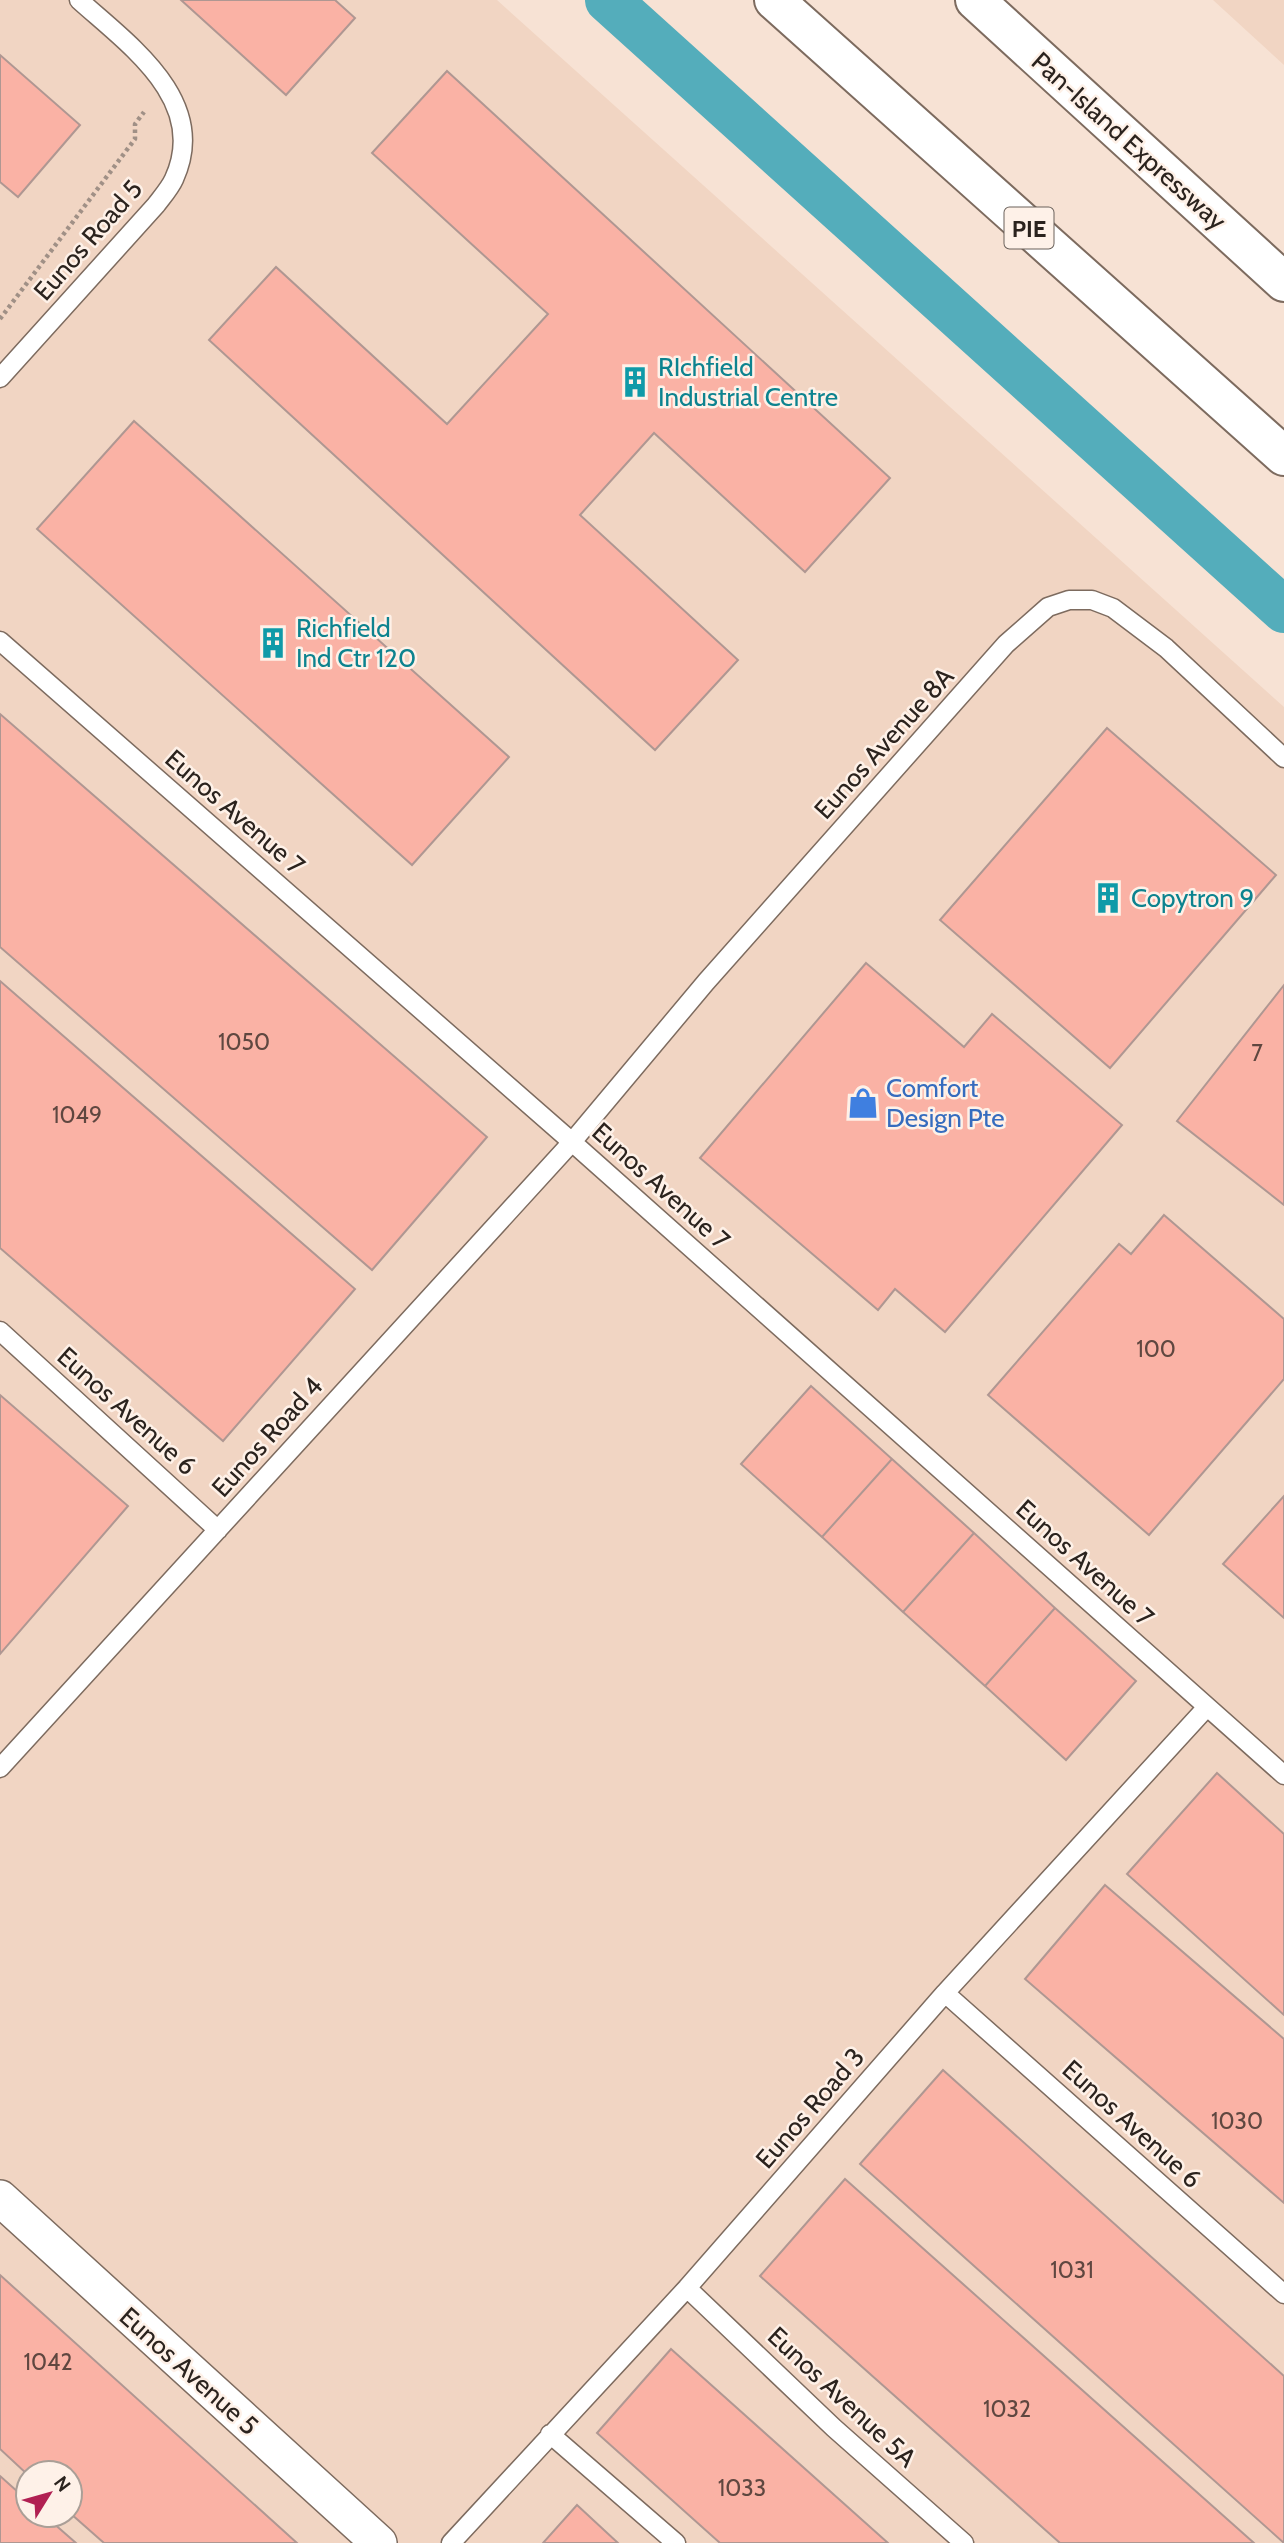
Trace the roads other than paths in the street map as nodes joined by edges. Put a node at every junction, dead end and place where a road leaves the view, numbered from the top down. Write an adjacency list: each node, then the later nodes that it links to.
1 (79, 0): 5 (lane, Eunos Road 5)
2 (774, 0): 6 (highway, PIE)
3 (975, 0): 4 (highway, Pan-Island Expressway)
4 (1284, 282)
5 (0, 378)
6 (1284, 456)
7 (0, 641): 9 (lane, Eunos Avenue 7)
8 (1284, 758): 9 (lane, Eunos Avenue 8A)
9 (572, 1142): 11 (lane, Eunos Road 4); 12 (lane, Eunos Avenue 7)
10 (0, 1331): 11 (lane, Eunos Avenue 6)
11 (218, 1530): 13 (lane, Eunos Road 4)
12 (1207, 1707): 14 (lane, Eunos Avenue 7); 15 (lane, Eunos Road 3)
13 (0, 1768)
14 (1284, 1775)
15 (946, 1993): 17 (lane, Eunos Road 3); 18 (lane, Eunos Avenue 6)
16 (0, 2198): 20 (street, Eunos Avenue 5)
17 (687, 2288): 19 (lane, Eunos Road 3); 23 (lane, Eunos Avenue 5A)
18 (1284, 2294)
19 (550, 2434): 21 (lane, Eunos Road 3); 22 (lane)
20 (379, 2543)
21 (451, 2543)
22 (676, 2543)
23 (964, 2543)

